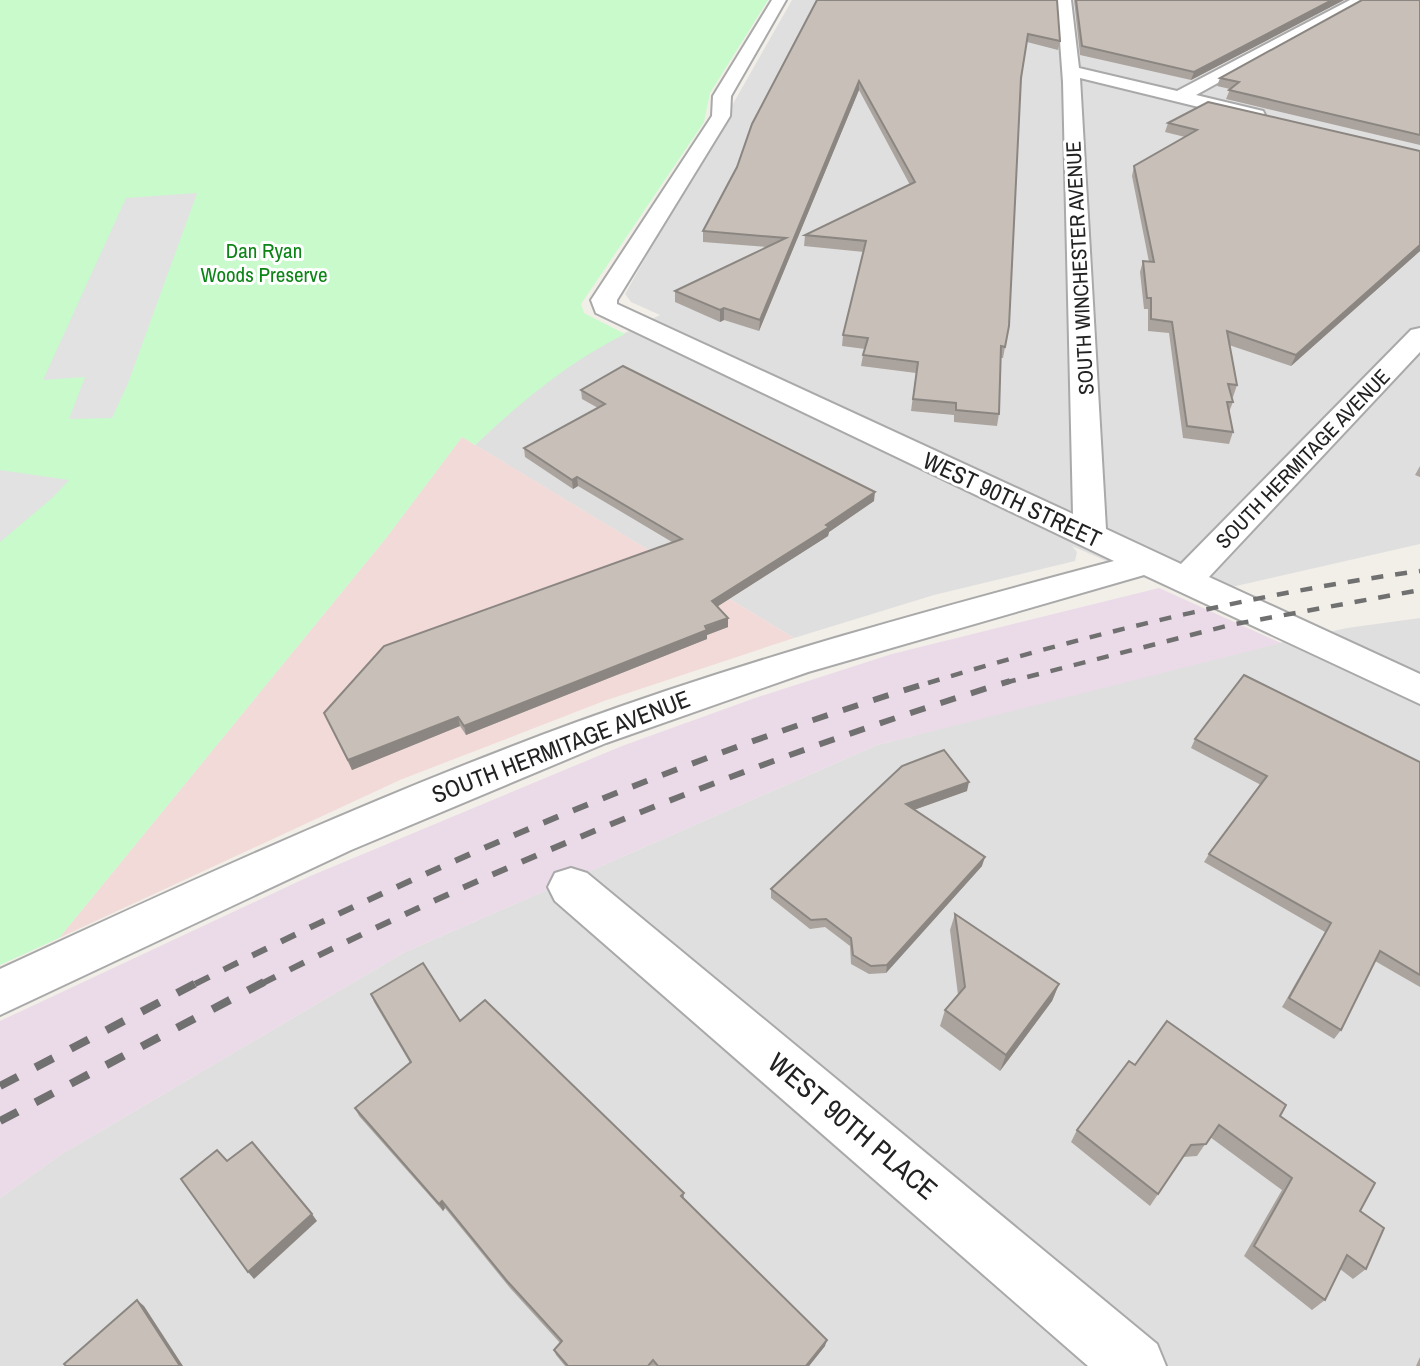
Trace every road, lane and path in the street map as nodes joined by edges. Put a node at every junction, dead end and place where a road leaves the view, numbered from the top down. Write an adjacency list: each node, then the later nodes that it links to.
1 (779, 0): 8 (street, WEST 90TH STREET)
2 (1064, 0): 4 (street, SOUTH WINCHESTER AVENUE)
3 (1361, 0): 5 (street)
4 (1071, 71): 5 (street); 8 (street, SOUTH WINCHESTER AVENUE)
5 (1180, 97): 6 (street)
6 (1274, 119)
7 (1420, 336): 10 (street, SOUTH HERMITAGE AVENUE)
8 (1090, 537): 9 (street, WEST 90TH STREET)
9 (1146, 564): 10 (street, WEST 90TH STREET); 13 (street, SOUTH HERMITAGE AVENUE)
10 (1185, 582): 11 (street, WEST 90TH STREET)
11 (1420, 691)
12 (571, 887): 14 (street, WEST 90TH PLACE)
13 (0, 993)
14 (1135, 1366)

